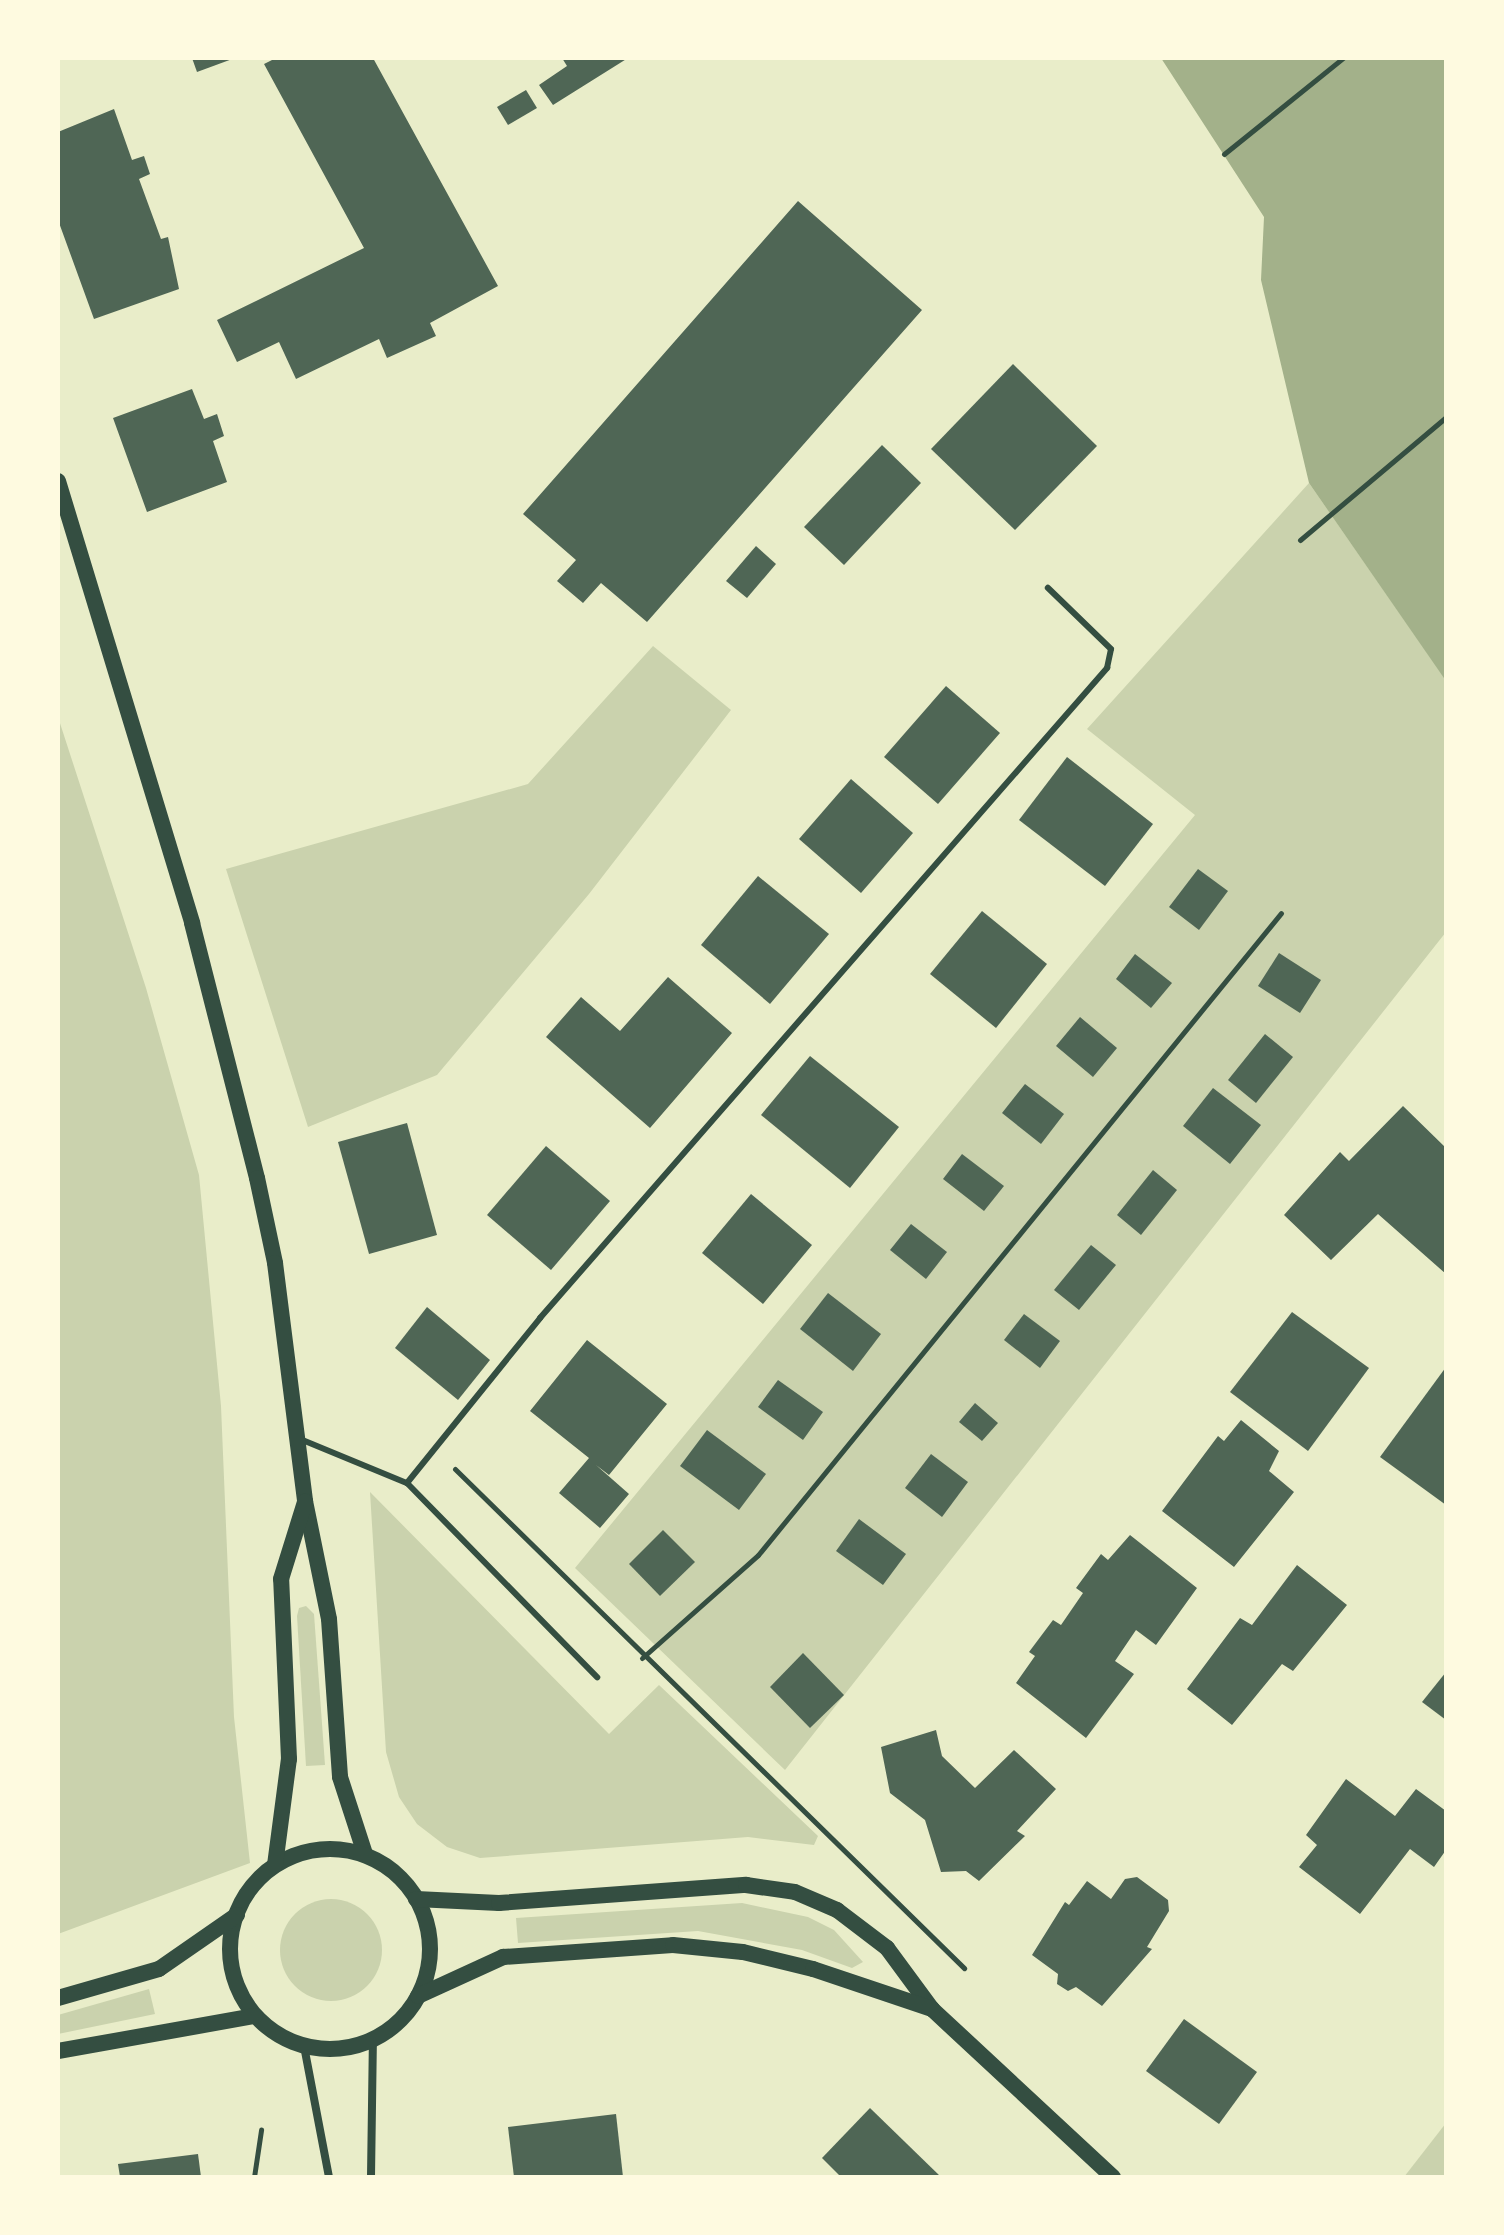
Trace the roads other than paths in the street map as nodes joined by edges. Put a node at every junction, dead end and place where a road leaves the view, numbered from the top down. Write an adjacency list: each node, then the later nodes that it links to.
1 (58, 481): 3 (main road)
2 (1048, 588): 4 (lane)
3 (300, 1439): 4 (lane); 5 (main road)
4 (407, 1483): 6 (lane)
5 (305, 1501): 7 (main road); 8 (main road)
6 (597, 1677)
7 (365, 1854): 8 (main road); 9 (main road)
8 (275, 1865): 10 (main road)
9 (416, 1899): 11 (main road); 13 (main road)
10 (237, 1915): 12 (main road); 14 (main road)
11 (418, 1996): 13 (main road); 15 (main road)
12 (58, 1998)
13 (932, 2009): 20 (main road)
14 (255, 2016): 16 (main road); 17 (main road)
15 (373, 2040): 16 (main road); 19 (street)
16 (304, 2046): 18 (street)
17 (58, 2051)
18 (329, 2177)
19 (371, 2177)
20 (1113, 2177)

